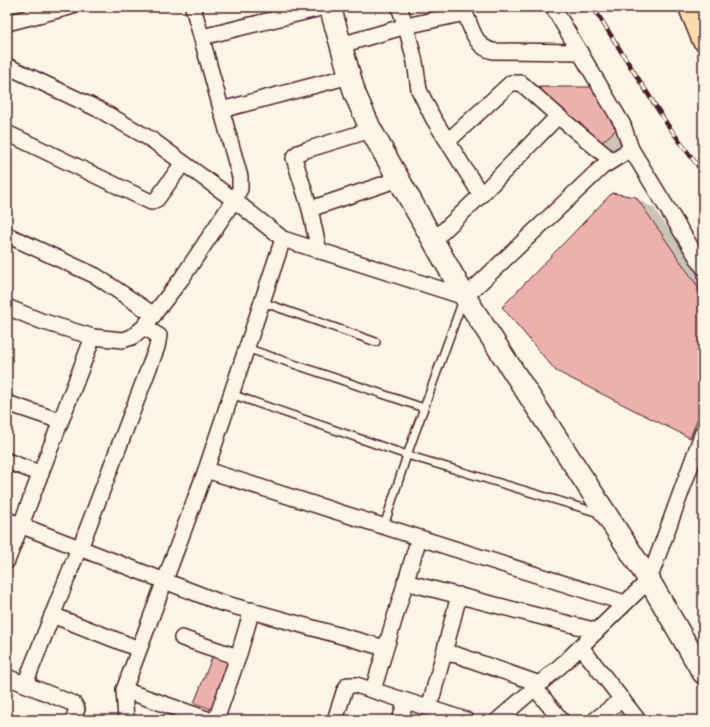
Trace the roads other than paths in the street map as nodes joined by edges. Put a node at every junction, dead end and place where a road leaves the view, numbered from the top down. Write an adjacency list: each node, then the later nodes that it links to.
1 (70, 7): 9 (street)
2 (193, 7): 11 (street)
3 (325, 7): 11 (street)
4 (330, 7): 13 (street)
5 (399, 7): 10 (street)
6 (553, 7): 14 (street)
7 (690, 7): 12 (main road)
8 (464, 10): 10 (street); 14 (street)
9 (7, 23)
10 (406, 26): 13 (street); 21 (street)
11 (202, 37): 17 (street)
12 (703, 39)
13 (341, 45): 16 (street)
14 (580, 52): 22 (street)
15 (7, 66): 24 (street)
16 (350, 76): 17 (street); 19 (street)
17 (221, 110): 27 (street)
18 (558, 116): 21 (street); 23 (street); 26 (street)
19 (371, 130): 25 (street); 28 (street)
20 (7, 133): 24 (street)
21 (448, 141): 26 (street)
22 (631, 148): 23 (street); 33 (street)
23 (611, 160): 34 (street)
24 (183, 163): 27 (street)
25 (399, 179): 28 (street); 31 (street)
26 (481, 195): 31 (street)
27 (234, 200): 30 (street); 37 (street)
28 (310, 209): 32 (street)
29 (7, 235): 37 (street)
30 (283, 239): 32 (street); 35 (street)
31 (434, 240): 34 (street)
32 (319, 251): 34 (street)
33 (703, 267)
34 (464, 297): 44 (lane); 51 (street)
35 (262, 302): 40 (lane); 41 (street)
36 (7, 307): 39 (street)
37 (154, 315): 38 (street)
38 (144, 327): 39 (street); 56 (street)
39 (93, 336): 45 (street)
40 (376, 342)
41 (246, 348): 42 (street); 44 (lane)
42 (231, 394): 47 (lane); 49 (street)
43 (7, 403): 45 (street)
44 (424, 408): 47 (lane)
45 (60, 421): 50 (street)
46 (703, 432): 58 (street)
47 (407, 455): 51 (lane); 54 (lane)
48 (7, 461): 50 (street)
49 (206, 470): 54 (street); 59 (street)
50 (41, 474): 53 (street)
51 (607, 516): 58 (street)
52 (7, 520): 53 (street)
53 (22, 525): 56 (street); 57 (street)
54 (384, 526): 55 (street)
55 (419, 538): 60 (street); 62 (street)
56 (79, 548): 59 (street); 64 (street)
57 (7, 561)
58 (649, 580): 62 (street); 72 (street)
59 (165, 582): 63 (street); 69 (street)
60 (405, 582): 61 (street); 68 (street)
61 (459, 596): 65 (street); 70 (street)
62 (625, 603): 65 (street)
63 (252, 610): 68 (street); 71 (street)
64 (52, 615): 69 (street); 74 (street)
65 (597, 631): 67 (street)
66 (182, 638): 71 (street)
67 (581, 646): 75 (street); 78 (street)
68 (385, 648): 77 (street)
69 (139, 650): 76 (street)
70 (444, 652): 75 (street); 80 (street)
71 (238, 657): 84 (street)
72 (703, 673)
73 (7, 677): 74 (street)
74 (25, 684): 81 (street)
75 (538, 686): 88 (street); 89 (street)
76 (124, 690): 82 (street); 83 (street)
77 (373, 690): 79 (street); 85 (street)
78 (622, 699): 90 (street); 91 (street)
79 (406, 701): 80 (street); 86 (street)
80 (429, 708): 87 (street)
81 (74, 720)
82 (126, 720)
83 (210, 720)
84 (216, 720)
85 (335, 720)
86 (400, 720)
87 (466, 720)
88 (498, 720)
89 (561, 720)
90 (595, 720)
91 (638, 720)

